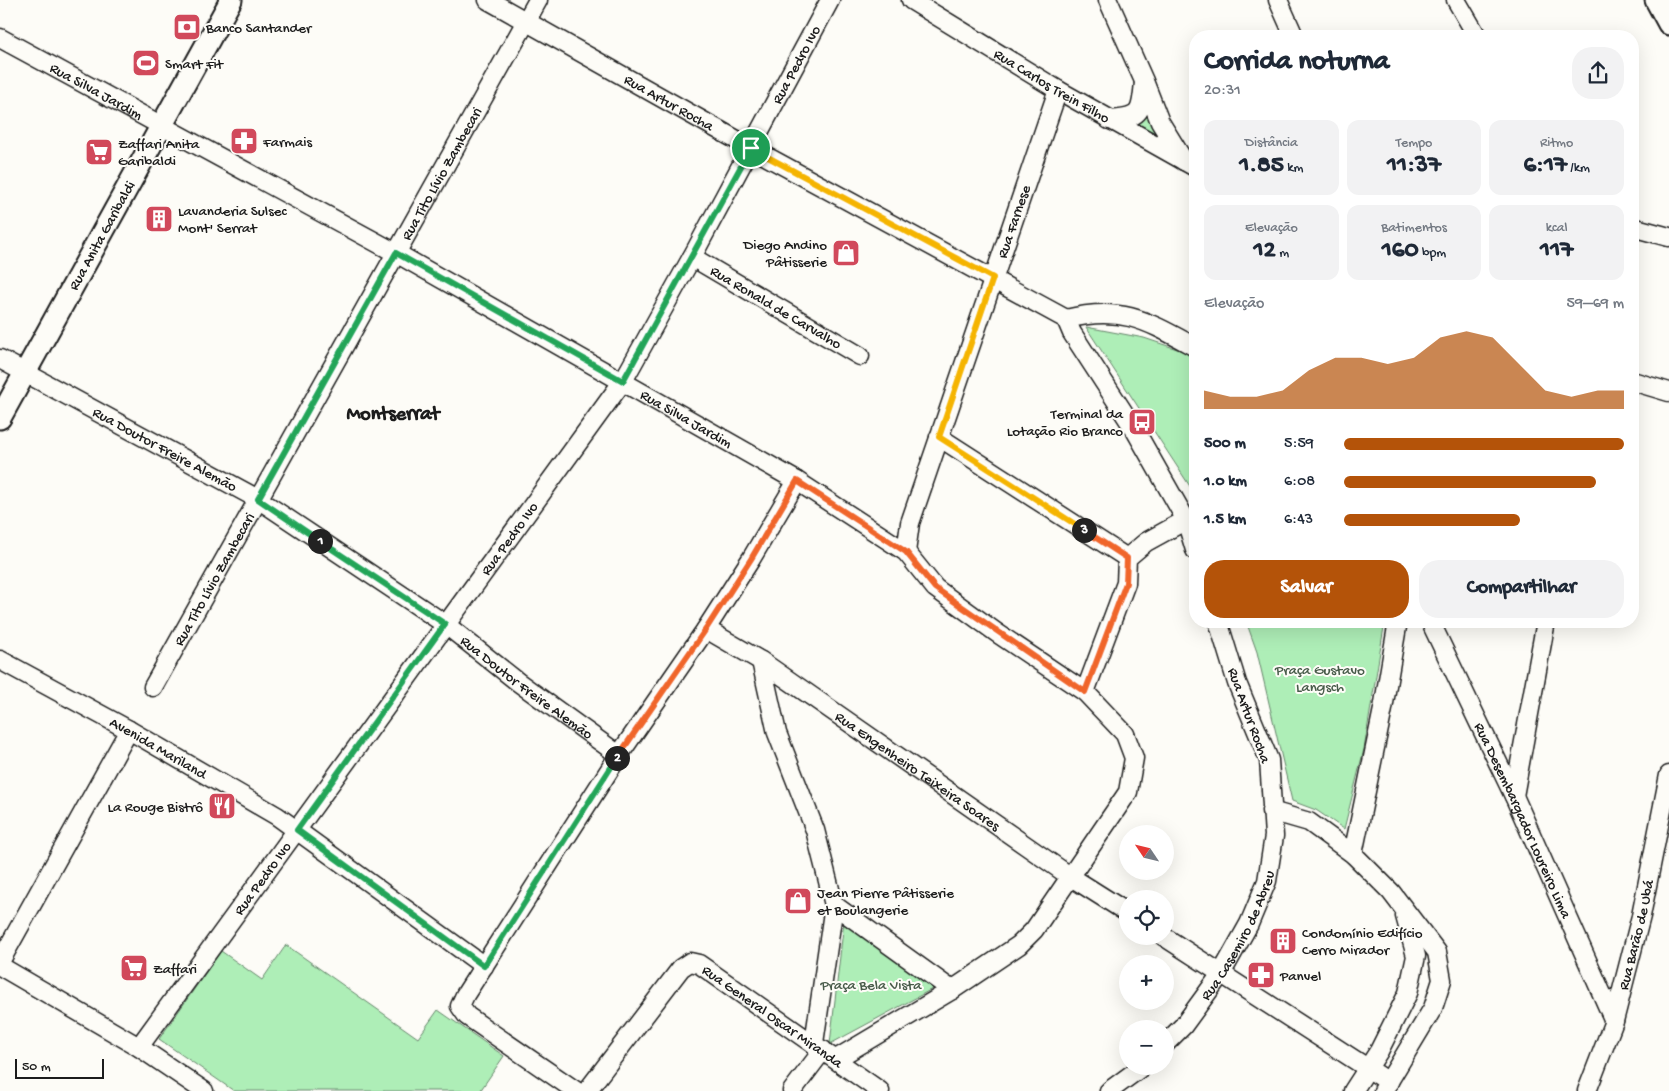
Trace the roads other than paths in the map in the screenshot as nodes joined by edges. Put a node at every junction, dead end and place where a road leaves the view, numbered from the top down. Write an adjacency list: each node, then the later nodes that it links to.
1 (231, 0): 18 (main road, Rua Anita Garibaldi)
2 (488, 0): 10 (street, Rua Artur Rocha)
3 (538, 0): 10 (street, Rua Tito Lívio Zambecari)
4 (830, 0): 19 (street, Rua Pedro Ivo)
5 (911, 0): 16 (street, Rua Carlos Trein Filho)
6 (1108, 0): 15 (street)
7 (1278, 0): 12 (street)
8 (1456, 0): 13 (street)
9 (1656, 0): 11 (main road)
10 (526, 22): 19 (street, Rua Artur Rocha); 24 (street, Rua Tito Lívio Zambecari)
11 (1669, 24)
12 (1291, 30)
13 (1474, 30)
14 (0, 38): 18 (street, Rua Silva Jardim)
15 (1144, 81): 17 (street); 20 (street)
16 (1058, 90): 17 (street, Rua Carlos Trein Filho); 26 (street, Rua Farnese)
17 (1110, 120): 21 (street, Rua Carlos Trein Filho)
18 (162, 126): 24 (street, Rua Silva Jardim); 31 (main road, Rua Anita Garibaldi)
19 (751, 148): 25 (street, Rua Pedro Ivo); 26 (street, Rua Artur Rocha)
20 (1189, 163)
21 (1189, 163)
22 (1639, 230): 23 (street)
23 (1669, 237)
24 (396, 253): 32 (street, Rua Silva Jardim); 38 (street, Rua Tito Lívio Zambecari)
25 (692, 257): 29 (street, Rua Ronald de Carvalho); 32 (street, Rua Pedro Ivo)
26 (993, 278): 27 (street, Rua Artur Rocha); 36 (street, Rua Farnese)
27 (1066, 319): 28 (street); 39 (street)
28 (1189, 344)
29 (860, 356)
30 (0, 358): 31 (street, Rua Doutor Freire Alemão)
31 (25, 372): 35 (main road, Rua Anita Garibaldi); 38 (street, Rua Doutor Freire Alemão)
32 (623, 381): 37 (street, Rua Silva Jardim); 43 (street, Rua Pedro Ivo)
33 (1639, 383): 34 (street)
34 (1669, 392)
35 (0, 418)
36 (939, 437): 41 (street, Rua Farnese); 42 (street)
37 (797, 481): 41 (street, Rua Silva Jardim); 48 (street)
38 (258, 499): 43 (street, Rua Doutor Freire Alemão); 51 (street, Rua Tito Lívio Zambecari)
39 (1186, 520): 40 (street); 42 (street)
40 (1189, 530)
41 (906, 552): 52 (street, Rua Silva Jardim)
42 (1127, 558): 52 (street)
43 (445, 624): 54 (street, Rua Doutor Freire Alemão); 58 (street, Rua Pedro Ivo)
44 (1220, 628): 57 (street, Rua Artur Rocha)
45 (1397, 628): 59 (street)
46 (1433, 628): 56 (street, Rua Desembargador Loureiro Lima)
47 (1545, 628): 56 (street)
48 (706, 629): 50 (street, Rua Engenheiro Teixeira Soares); 54 (street)
49 (0, 660): 53 (street, Avenida Mariland)
50 (761, 662): 61 (street, Rua Engenheiro Teixeira Soares); 63 (street)
51 (153, 687)
52 (1085, 692): 61 (street, Rua Silva Jardim)
53 (129, 730): 58 (street, Avenida Mariland); 66 (street)
54 (619, 755): 68 (street)
55 (1669, 775): 60 (street, Rua Barão de Ubá)
56 (1514, 796): 71 (street, Rua Desembargador Loureiro Lima)
57 (1271, 811): 59 (street); 69 (street, Rua Casemiro de Abreu)
58 (297, 830): 68 (street, Avenida Mariland); 73 (street, Rua Pedro Ivo)
59 (1353, 854): 62 (street)
60 (1661, 856): 71 (street, Rua Barão de Ubá)
61 (1071, 877): 64 (street, Rua Engenheiro Teixeira Soares); 70 (street, Rua Silva Jardim)
62 (1401, 904): 75 (street); 77 (street)
63 (834, 905): 70 (street); 74 (street)
64 (1119, 908)
65 (1174, 943): 69 (street)
66 (0, 962)
67 (0, 966): 73 (street)
68 (484, 966): 79 (street)
69 (1221, 974): 72 (street, Rua Casemiro de Abreu); 75 (street)
70 (952, 990): 74 (street, Rua Silva Jardim)
71 (1614, 1021): 85 (street, Rua Barão de Ubá)
72 (1174, 1035)
73 (138, 1047): 78 (street)
74 (824, 1051): 80 (street, Rua General Oscar Miranda); 81 (street); 82 (street, Rua General Oscar Miranda)
75 (1368, 1068): 77 (street); 84 (street)
76 (1131, 1075): 83 (street)
77 (1386, 1086)
78 (204, 1091)
79 (576, 1091)
80 (587, 1091)
81 (792, 1091)
82 (880, 1091)
83 (1109, 1091)
84 (1353, 1091)
85 (1587, 1091)

